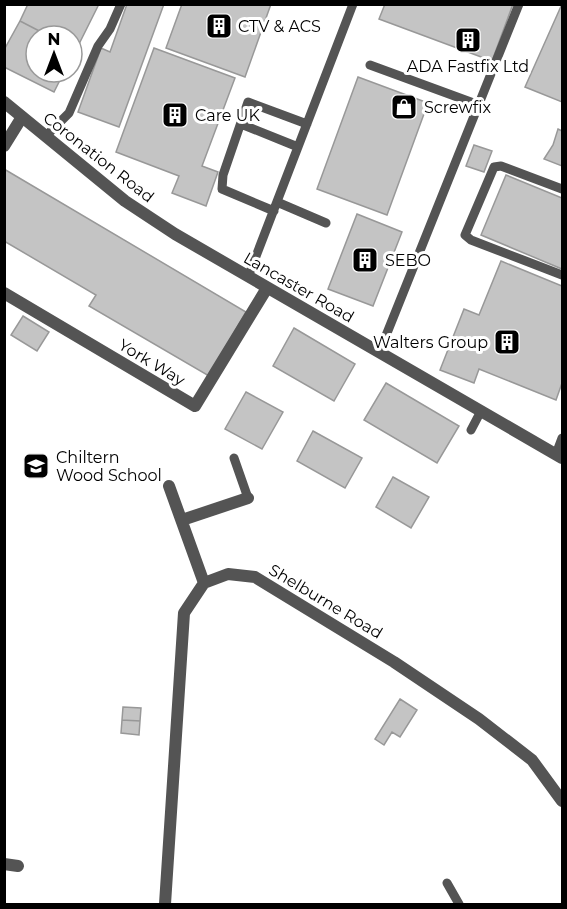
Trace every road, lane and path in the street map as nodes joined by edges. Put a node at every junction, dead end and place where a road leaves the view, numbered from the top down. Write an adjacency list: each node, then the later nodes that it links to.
1 (121, 4): 10 (lane)
2 (353, 4): 9 (lane)
3 (519, 4): 6 (lane)
4 (370, 65): 6 (lane)
5 (4, 102): 7 (street, Coronation Road)
6 (479, 105): 21 (lane)
7 (22, 117): 10 (street, Coronation Road); 11 (street)
8 (241, 124): 9 (lane); 12 (lane); 14 (lane)
9 (307, 124): 12 (lane)
10 (46, 136): 16 (street, Coronation Road)
11 (4, 146)
12 (298, 147): 14 (lane)
13 (562, 189): 17 (lane)
14 (275, 207): 15 (lane); 18 (lane)
15 (326, 223)
16 (176, 234): 18 (street, Lancaster Road)
17 (562, 275)
18 (248, 277): 19 (street, Lancaster Road)
19 (267, 288): 20 (street, York Way); 21 (street, Lancaster Road)
20 (4, 293)
21 (379, 353): 22 (street, Lancaster Road)
22 (481, 411): 23 (lane); 25 (street, Lancaster Road)
23 (471, 430)
24 (562, 438): 25 (lane)
25 (559, 456)
26 (234, 458): 28 (lane)
27 (170, 486): 29 (street)
28 (248, 498): 29 (street)
29 (182, 520): 30 (street)
30 (204, 583): 31 (street, Shelburne Road); 35 (street)
31 (562, 801)
32 (4, 864): 33 (street)
33 (18, 866)
34 (447, 883): 36 (lane)
35 (165, 904)
36 (459, 904)

